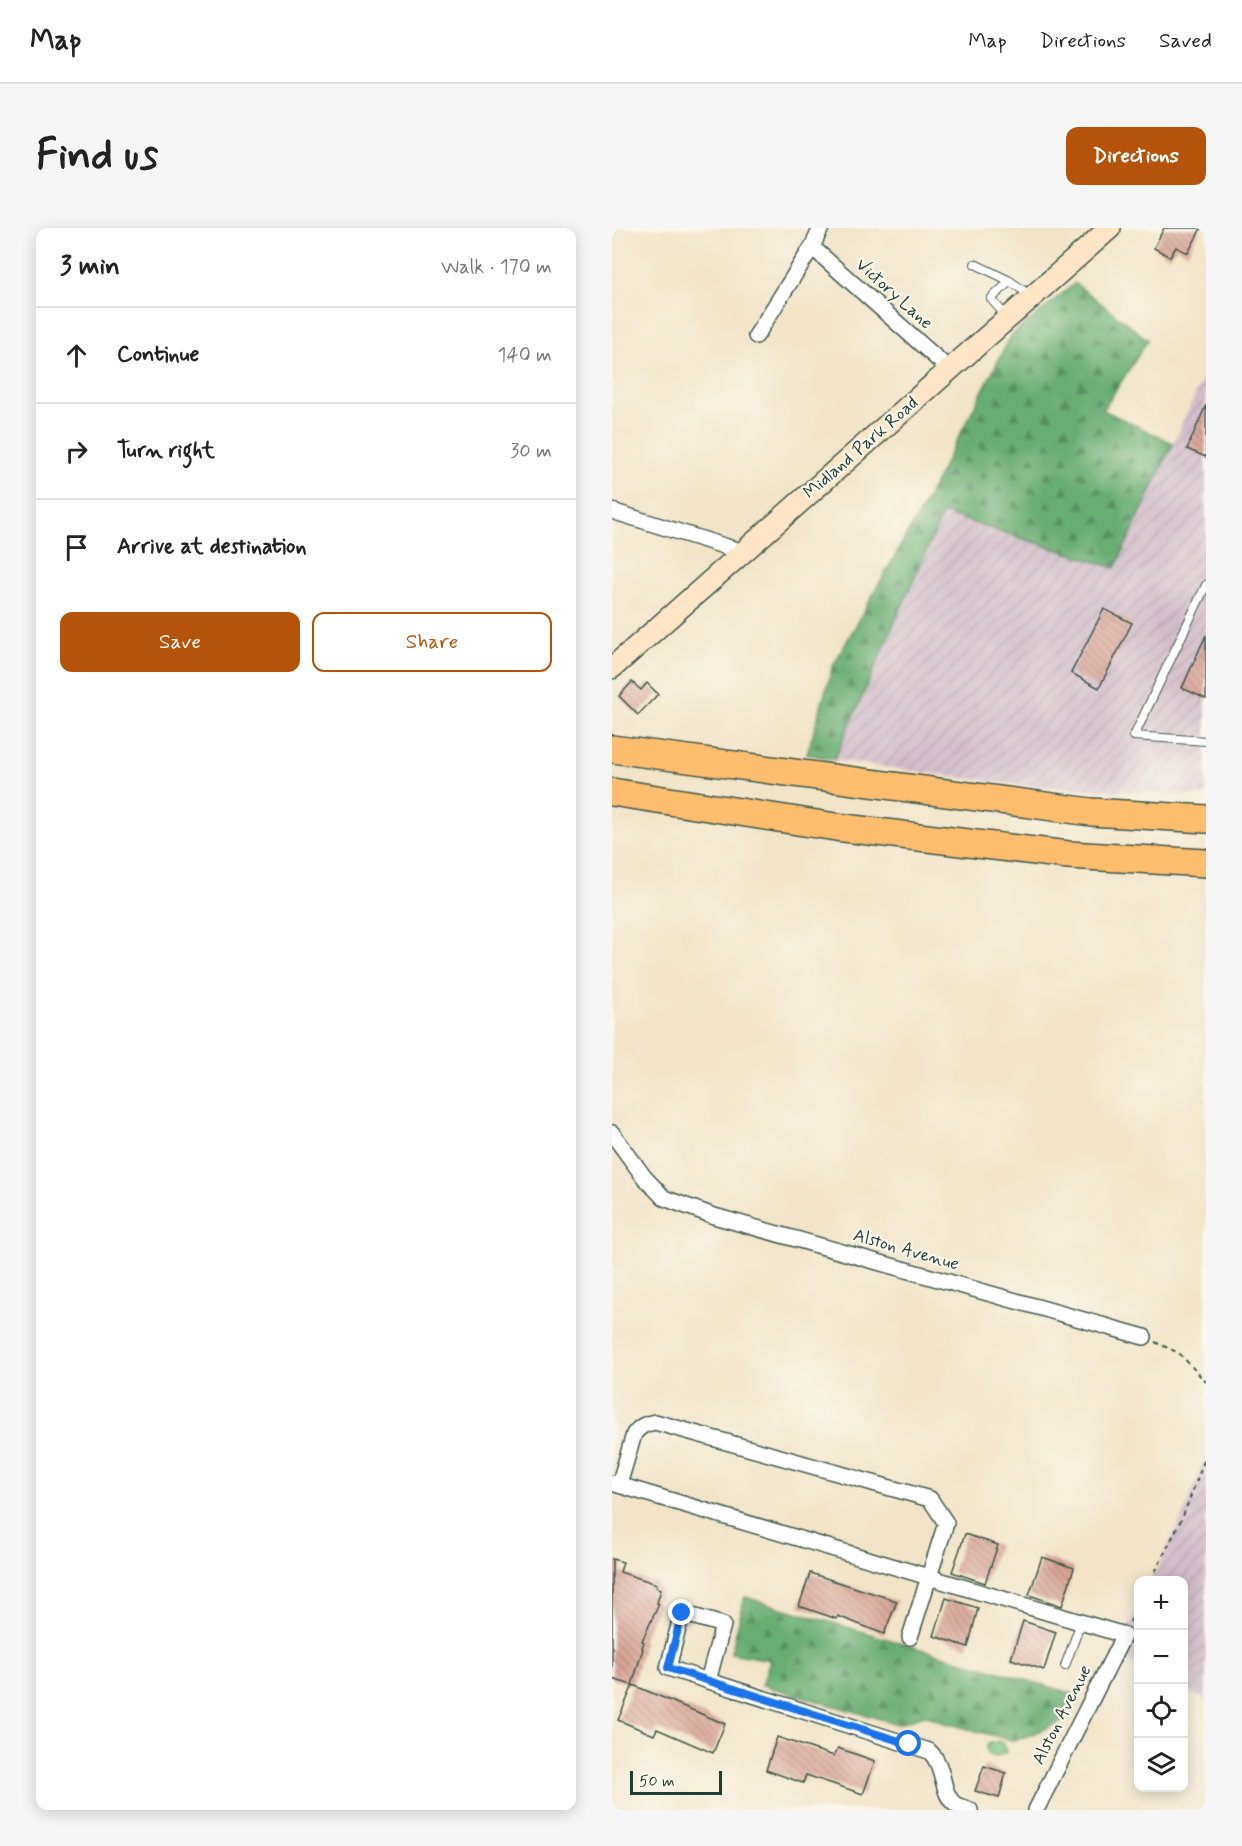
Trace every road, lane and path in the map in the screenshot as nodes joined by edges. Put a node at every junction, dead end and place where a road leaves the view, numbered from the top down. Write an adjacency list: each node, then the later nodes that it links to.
1 (821, 228): 3 (street)
2 (1110, 228): 6 (street, Midland Park Road)
3 (813, 247): 8 (street); 9 (street, Victory Lane)
4 (975, 264): 5 (lane)
5 (1010, 281): 6 (lane); 7 (lane)
6 (1032, 297): 7 (street, Midland Park Road)
7 (1008, 318): 9 (street, Midland Park Road)
8 (756, 336)
9 (950, 370): 11 (street, Midland Park Road)
10 (612, 511): 11 (street)
11 (743, 552): 13 (street, Midland Park Road)
12 (1206, 585): 14 (lane)
13 (612, 668)
14 (1206, 741)
15 (612, 749): 17 (highway)
16 (612, 792): 18 (highway)
17 (1206, 819)
18 (1206, 863)
19 (612, 1133): 20 (street, Alston Avenue)
20 (1144, 1337): 21 (path)
21 (1206, 1382)
22 (1206, 1456): 24 (path)
23 (615, 1484): 25 (street); 25 (street)
24 (1153, 1576)
25 (930, 1577): 27 (street); 29 (street)
26 (1134, 1614): 28 (path)
27 (1081, 1622): 28 (street); 30 (lane)
28 (1124, 1635): 33 (street, Alston Avenue)
29 (910, 1637)
30 (1065, 1666)
31 (708, 1681): 31 (street); 32 (street)
32 (970, 1810)
33 (1036, 1810)

